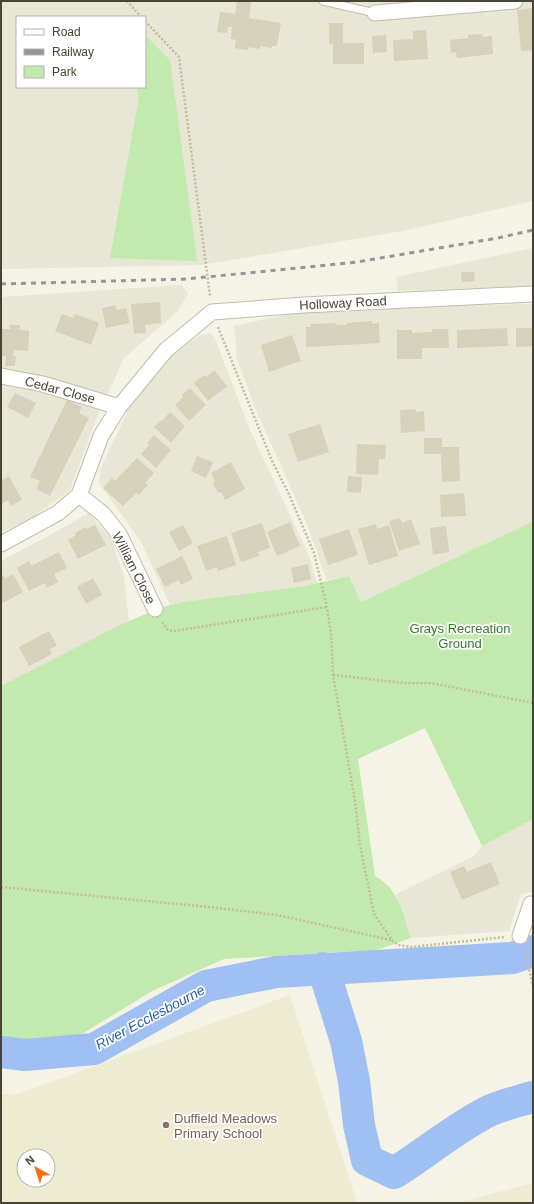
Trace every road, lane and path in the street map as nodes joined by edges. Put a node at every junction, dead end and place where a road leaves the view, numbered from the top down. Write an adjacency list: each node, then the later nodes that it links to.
1 (127, 1): 5 (path)
2 (323, 1): 4 (lane)
3 (515, 1): 4 (street)
4 (376, 13)
5 (140, 16)
6 (146, 22): 8 (path)
7 (533, 294): 8 (street, Holloway Road)
8 (212, 312): 10 (street); 13 (path)
9 (1, 376): 10 (street, Cedar Close)
10 (119, 407): 11 (street)
11 (79, 495): 12 (street); 14 (street, William Close)
12 (1, 544)
13 (327, 607): 14 (path); 15 (path)
14 (155, 609)
15 (334, 675): 16 (path); 20 (path)
16 (533, 703)
17 (1, 887): 20 (path)
18 (533, 904): 19 (street)
19 (522, 939): 20 (path); 21 (path)
20 (392, 940)
21 (533, 987)

